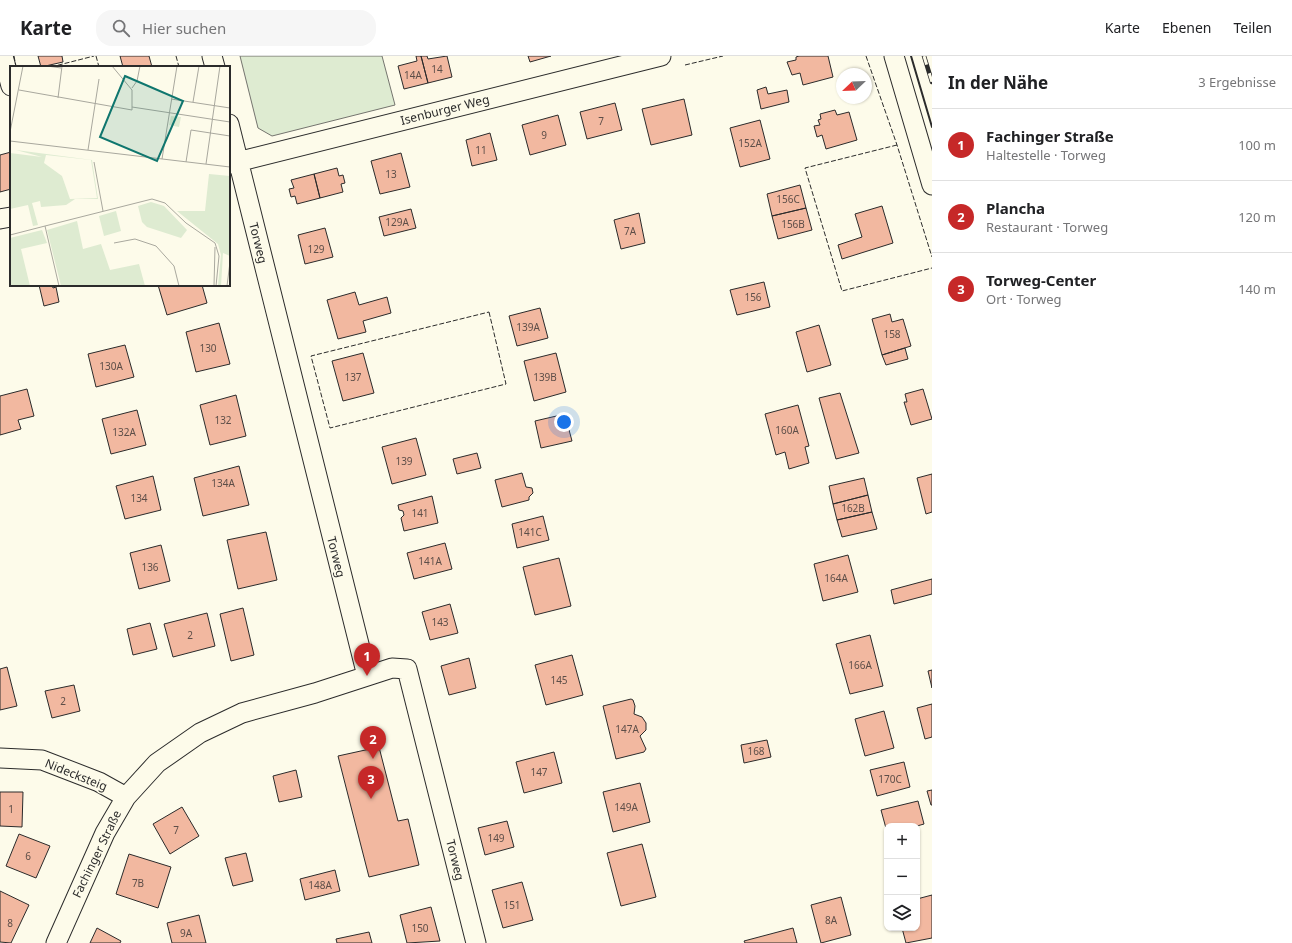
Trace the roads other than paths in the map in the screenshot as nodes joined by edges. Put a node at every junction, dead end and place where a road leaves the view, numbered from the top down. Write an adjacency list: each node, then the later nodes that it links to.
1 (3, 56): 6 (street)
2 (212, 56): 5 (street)
3 (661, 56): 8 (street, Isenburger Weg)
4 (894, 56): 9 (street)
5 (215, 66)
6 (10, 82)
7 (230, 132): 8 (street, Torweg)
8 (234, 163): 12 (street, Torweg)
9 (932, 185)
10 (10, 217): 11 (street)
11 (0, 219)
12 (366, 676): 14 (street, Fachinger Straße); 16 (street, Torweg)
13 (0, 758): 14 (street, Nidecksteig)
14 (126, 797): 15 (street, Fachinger Straße)
15 (56, 943)
16 (476, 943)

